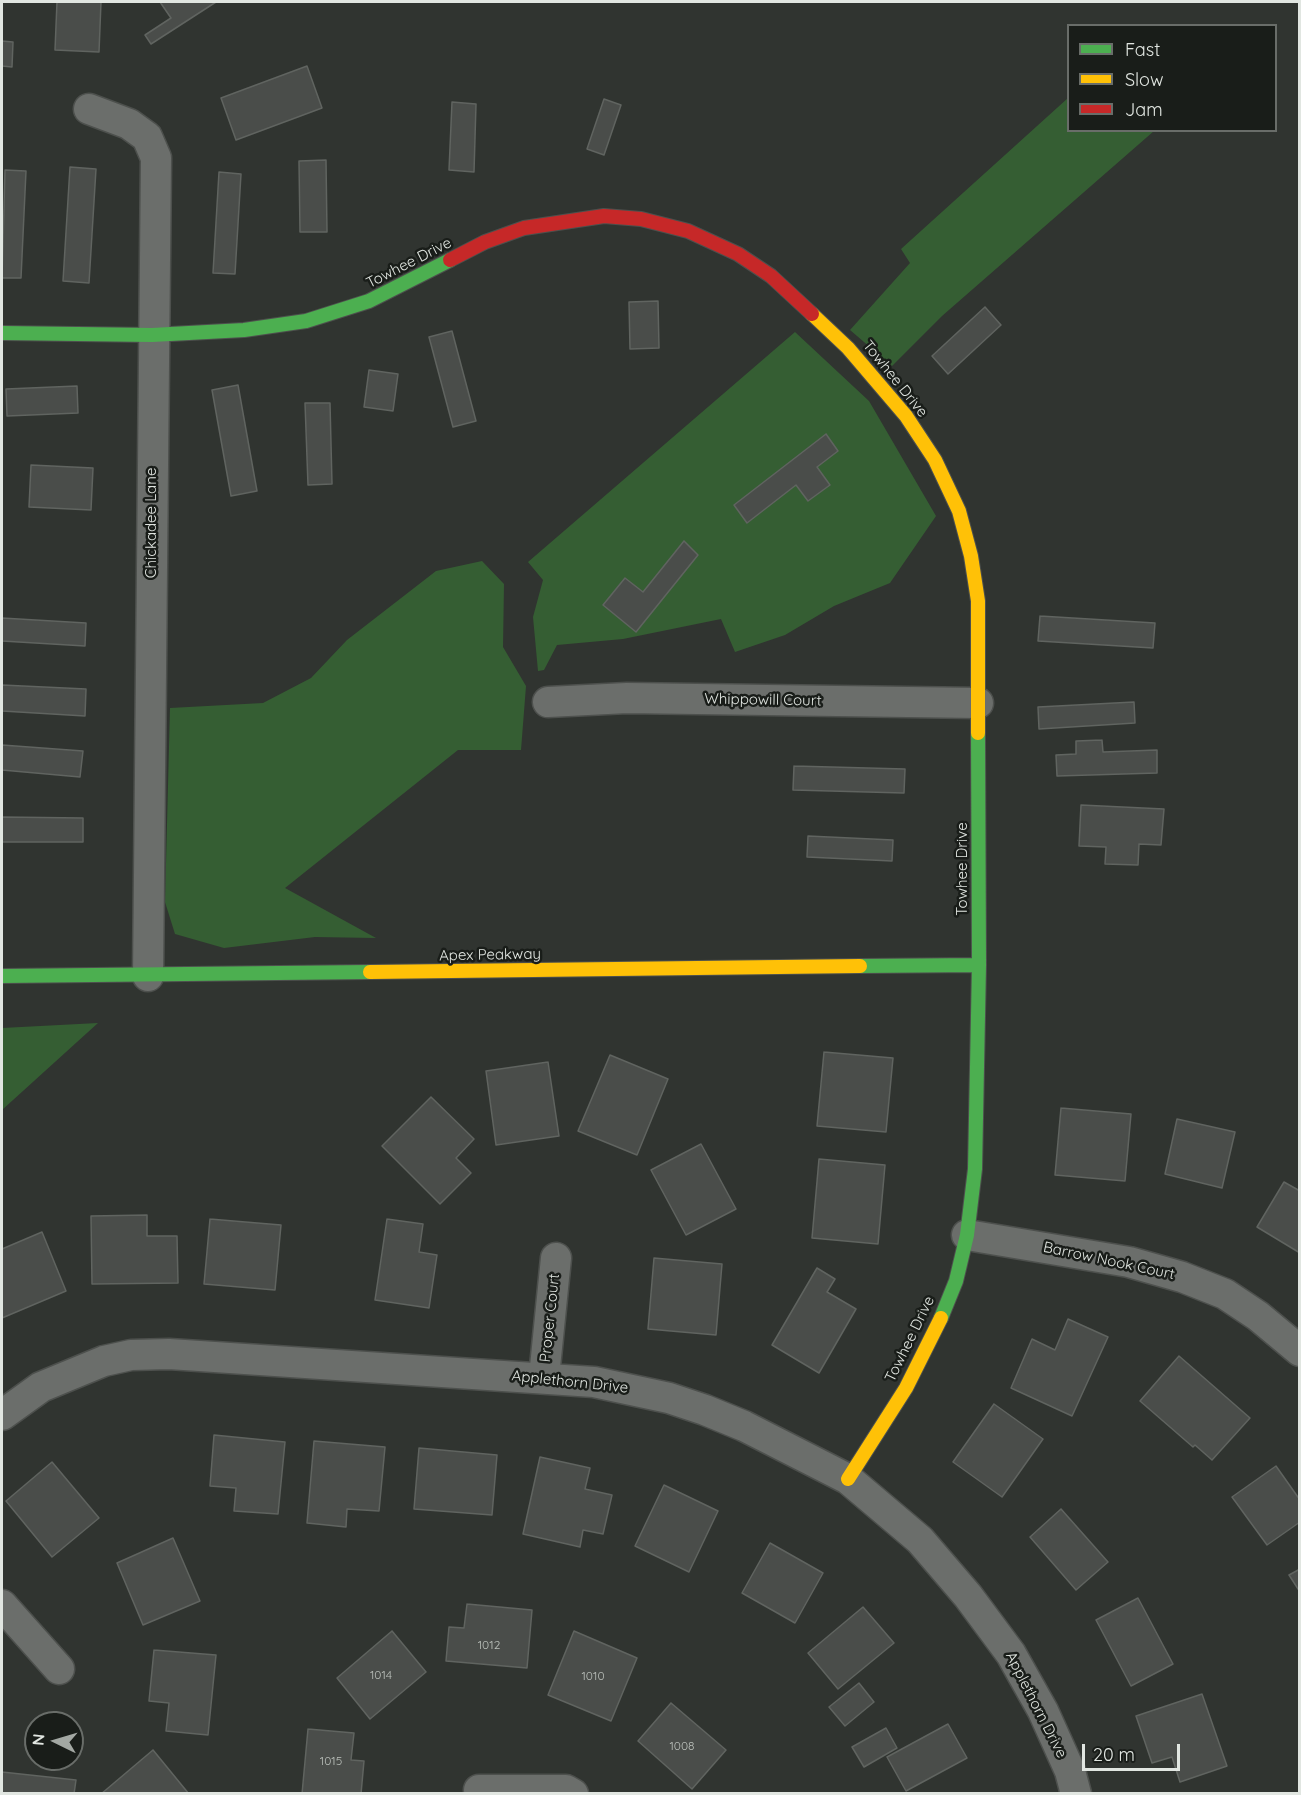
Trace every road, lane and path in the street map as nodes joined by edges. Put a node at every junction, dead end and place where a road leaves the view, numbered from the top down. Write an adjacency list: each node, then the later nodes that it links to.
1 (89, 109): 3 (street, Chickadee Lane)
2 (2, 333): 3 (street, Towhee Drive)
3 (152, 335): 5 (street, Towhee Drive); 8 (street, Chickadee Lane)
4 (548, 702): 5 (street, Whippowill Court)
5 (978, 703): 6 (street, Towhee Drive)
6 (979, 964): 8 (street, Apex Peakway); 9 (street, Towhee Drive)
7 (2, 976): 8 (street, Apex Peakway)
8 (148, 976)
9 (967, 1235): 11 (street, Barrow Nook Court); 14 (street, Towhee Drive)
10 (556, 1258): 12 (street, Proper Court)
11 (1299, 1351)
12 (544, 1377): 13 (street, Applethorn Drive); 14 (street, Applethorn Drive)
13 (2, 1415)
14 (848, 1479): 19 (street, Applethorn Drive)
15 (2, 1605): 16 (street)
16 (59, 1669)
17 (478, 1790): 18 (street)
18 (573, 1794)
19 (1076, 1794)

